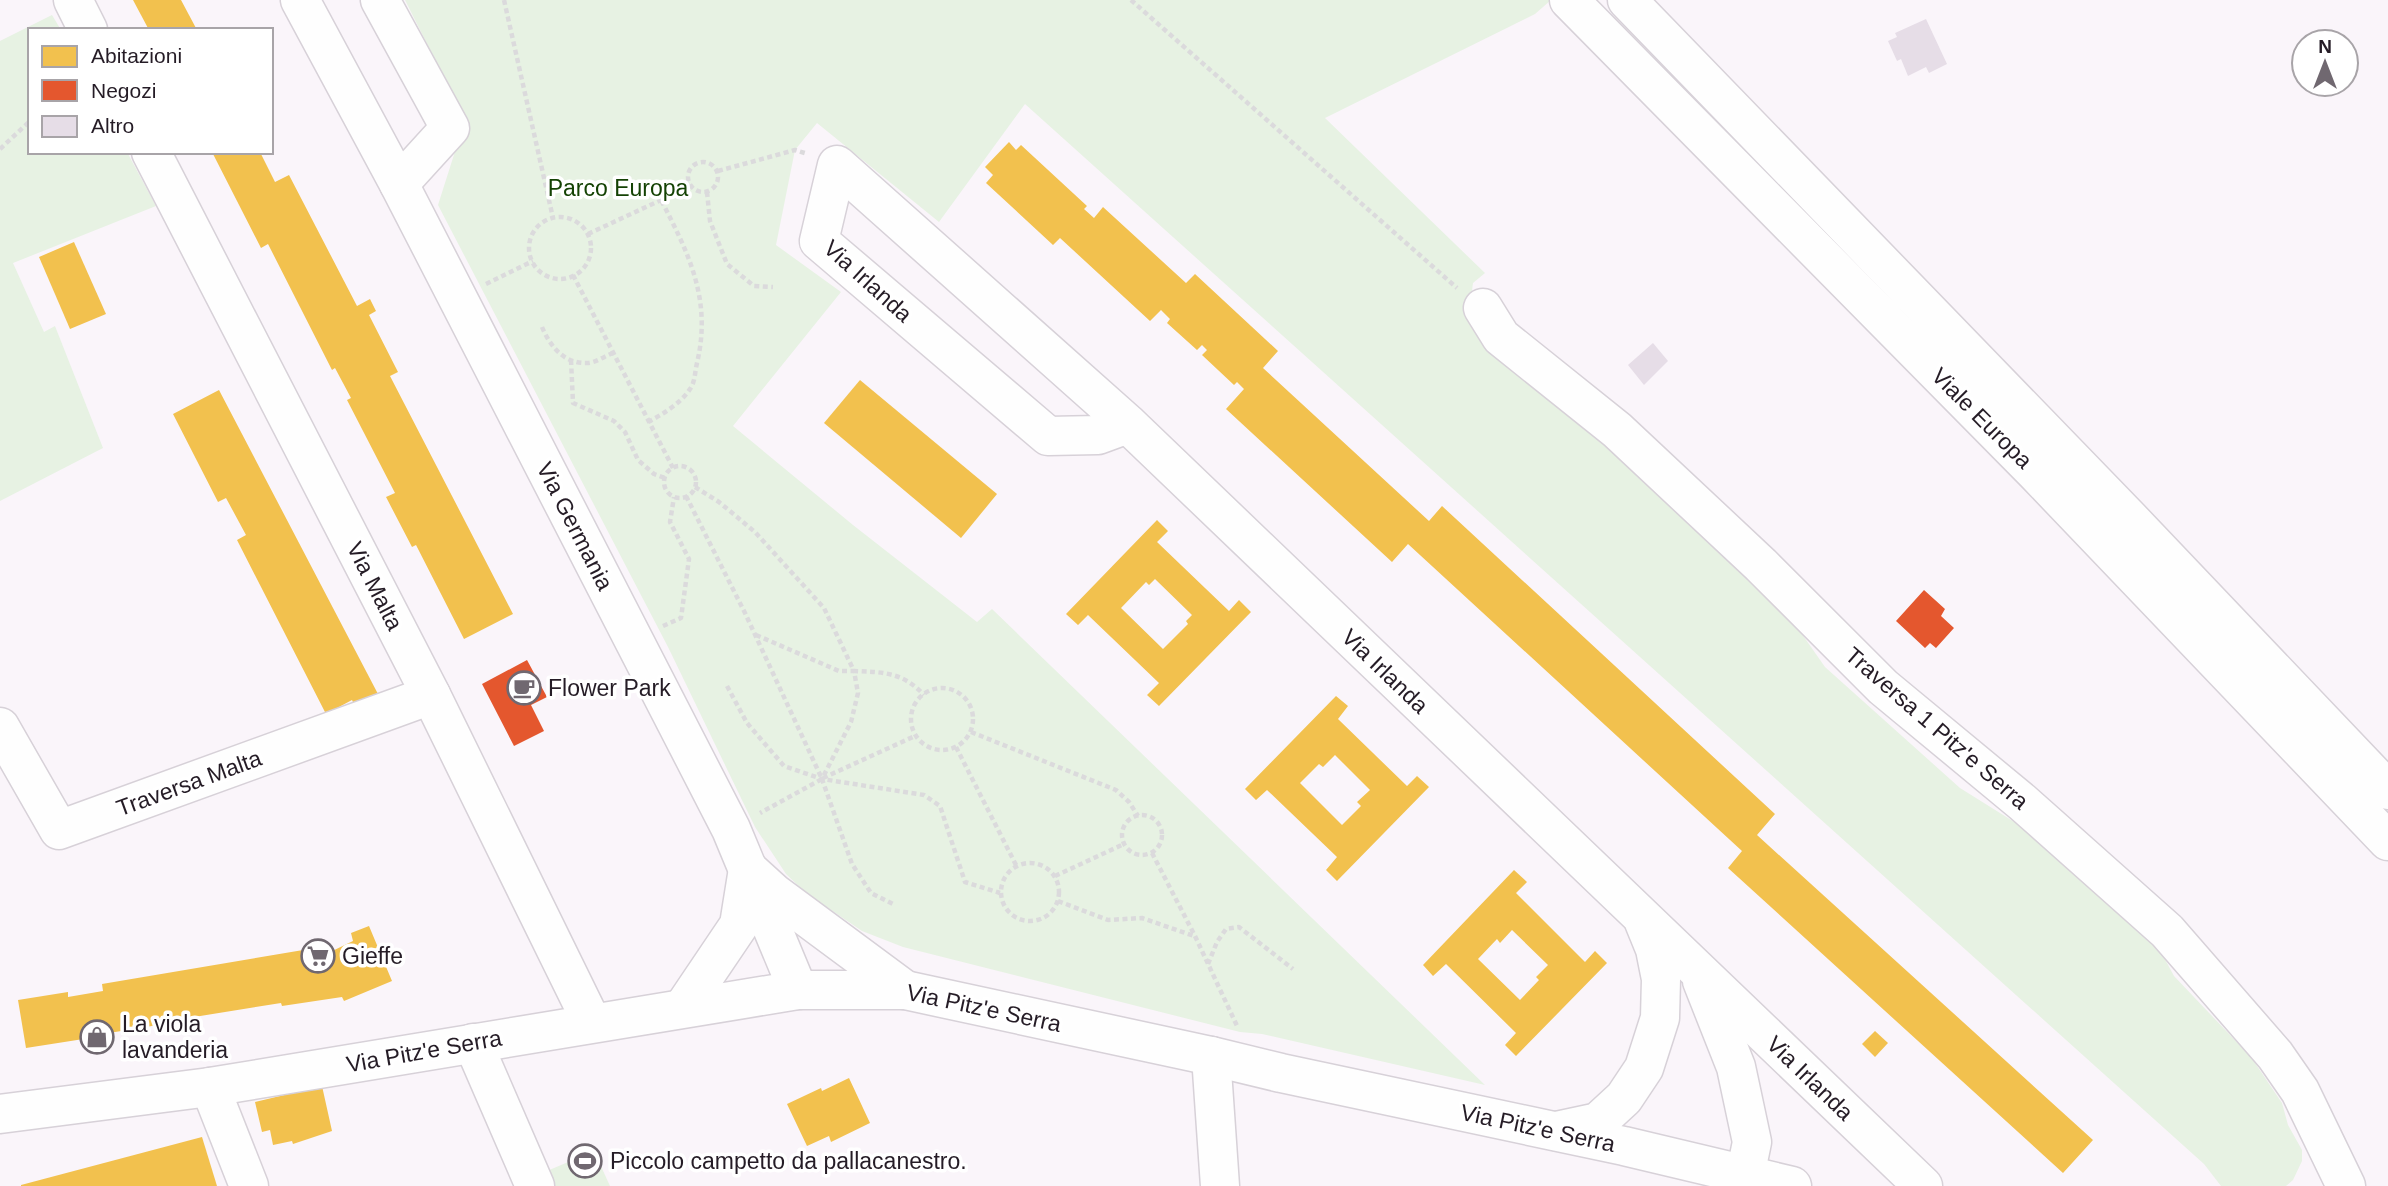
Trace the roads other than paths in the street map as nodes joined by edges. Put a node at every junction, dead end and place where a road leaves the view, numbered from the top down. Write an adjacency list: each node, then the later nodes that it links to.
1 (73, 0): 6 (street)
2 (300, 0): 8 (street, Via Germania)
3 (380, 0): 8 (street)
4 (1569, 0): 14 (street, Viale Europa)
5 (1627, 0): 13 (street, Viale Europa)
6 (87, 28)
7 (153, 154): 11 (street, Via Malta)
8 (399, 184): 15 (street, Via Germania)
9 (1483, 308): 33 (street, Traversa 1 Pitz'e Serra)
10 (1128, 424): 10 (street, Via Irlanda); 16 (street, Via Irlanda)
11 (431, 695): 12 (street, Traversa Malta); 21 (street, Via Malta)
12 (0, 727)
13 (2388, 790)
14 (2388, 841)
15 (748, 869): 18 (street, Via Germania); 19 (street, Via Germania); 20 (street)
16 (1642, 917): 17 (street, Via Irlanda); 26 (street, Via Irlanda)
17 (1697, 970): 27 (street, Via Irlanda); 32 (street, Via Irlanda)
18 (798, 990): 19 (street, Via Pitz'e Serra); 20 (street, Via Pitz'e Serra)
19 (905, 990): 23 (street, Via Pitz'e Serra)
20 (682, 1008): 21 (street, Via Pitz'e Serra)
21 (593, 1023): 22 (street, Via Pitz'e Serra)
22 (474, 1043): 24 (street, Via Pitz'e Serra); 29 (street)
23 (1215, 1057): 26 (street, Via Pitz'e Serra); 30 (street)
24 (210, 1087): 25 (street, Via Pitz'e Serra); 28 (street)
25 (0, 1114)
26 (1555, 1132): 27 (street, Via Pitz'e Serra)
27 (1744, 1180): 31 (street, Via Pitz'e Serra)
28 (249, 1186)
29 (535, 1186)
30 (1220, 1186)
31 (1792, 1186)
32 (1923, 1186)
33 (2346, 1186)

